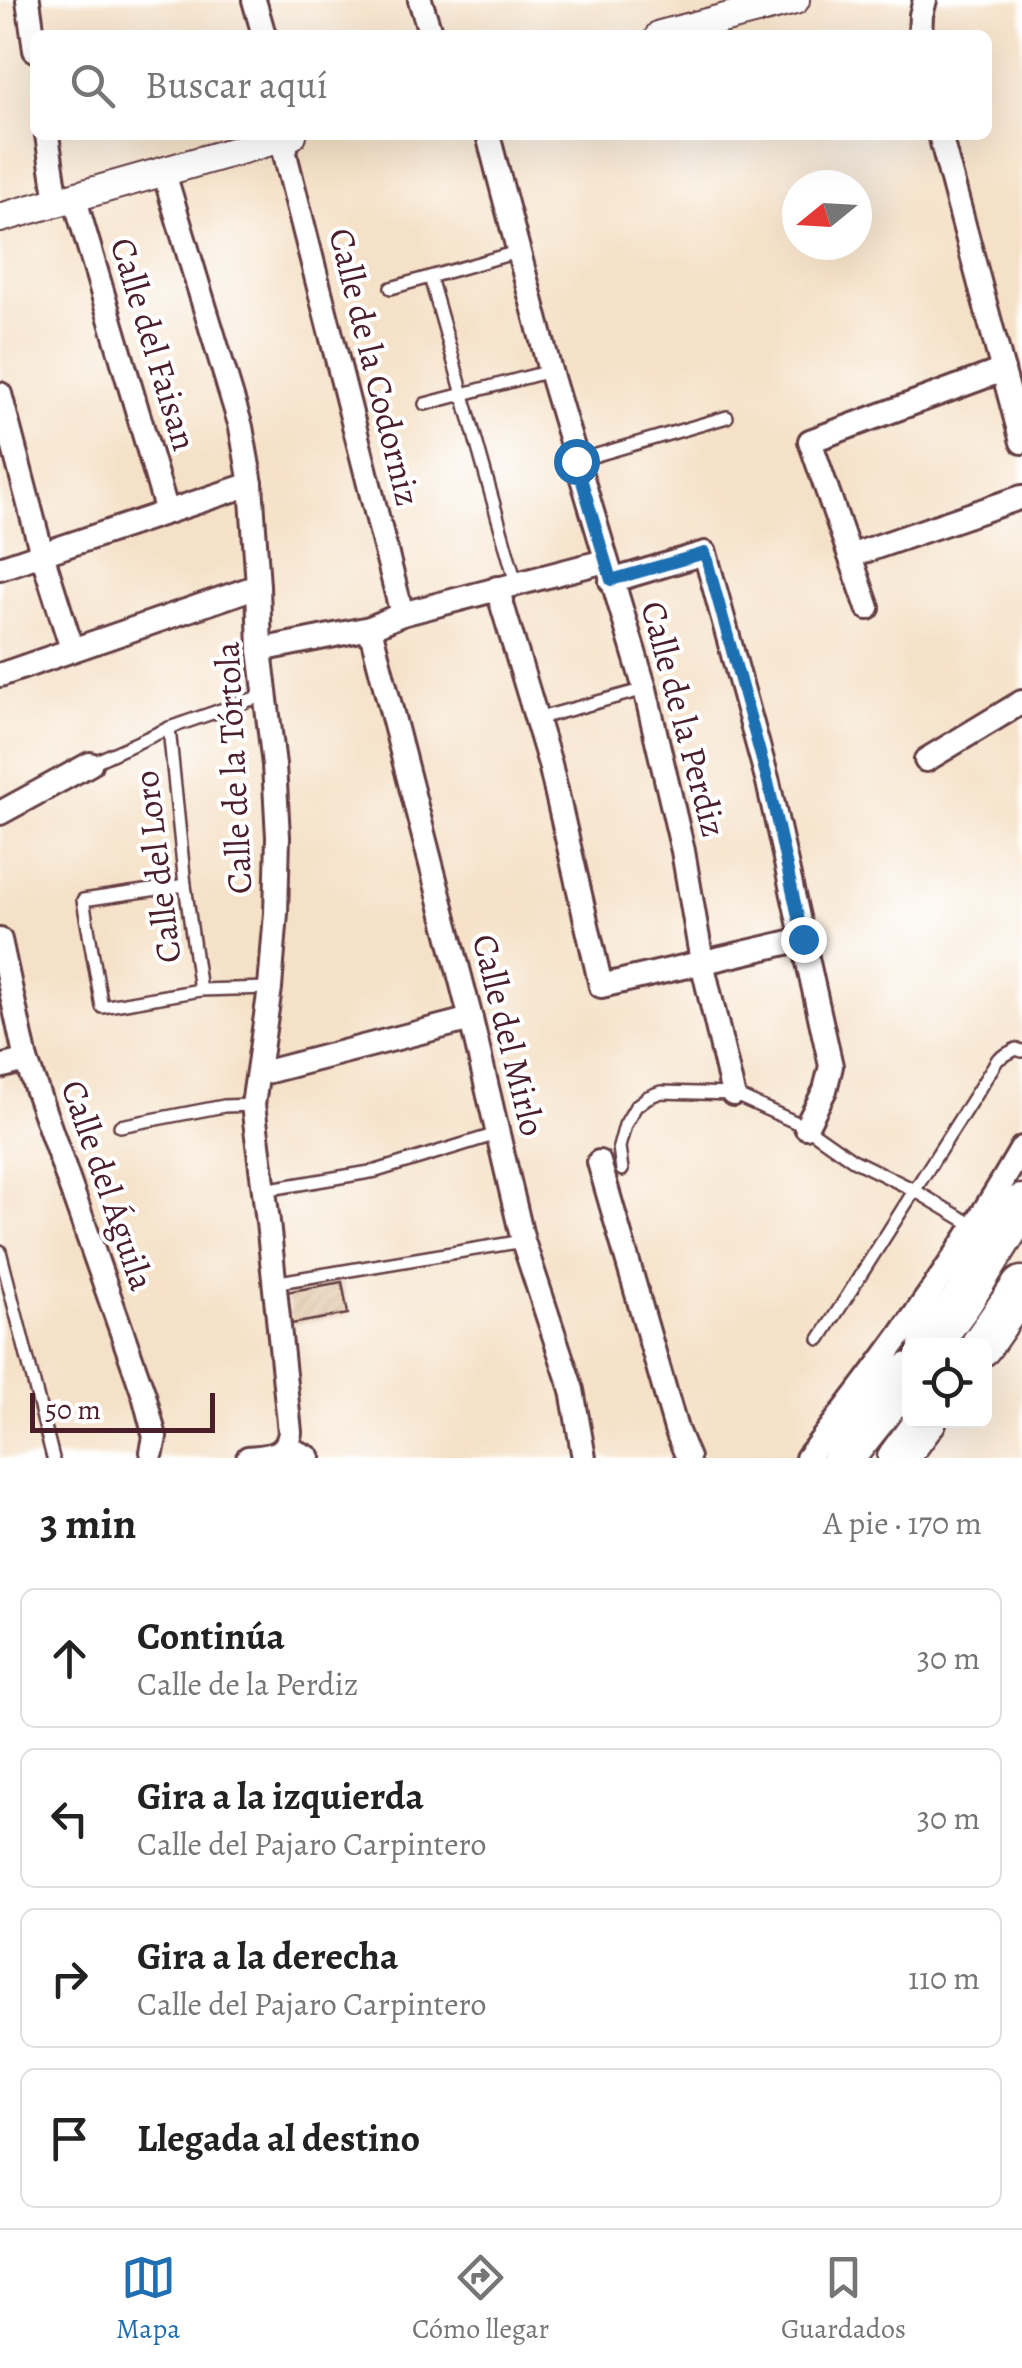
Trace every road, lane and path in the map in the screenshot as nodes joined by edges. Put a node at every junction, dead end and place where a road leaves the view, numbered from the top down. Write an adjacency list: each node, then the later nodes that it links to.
1 (28, 0): 6 (street)
2 (254, 0): 7 (street)
3 (420, 0): 8 (street)
4 (794, 0): 9 (street)
5 (925, 0): 10 (street)
6 (32, 30)
7 (263, 30)
8 (429, 30)
9 (679, 30)
10 (920, 30)
11 (48, 140): 17 (street, Calle del Faisan)
12 (273, 140): 16 (street)
13 (288, 140): 40 (street, Calle de la Codorniz)
14 (489, 140): 19 (street, Calle de la Perdiz)
15 (941, 140): 22 (street)
16 (164, 173): 17 (street); 30 (street, Calle de la Tórtola)
17 (65, 199): 18 (street); 32 (street, Calle del Faisan)
18 (0, 218)
19 (518, 252): 20 (lane); 23 (street, Calle de la Perdiz)
20 (430, 277): 21 (lane); 25 (lane)
21 (392, 288)
22 (1003, 370): 28 (street); 34 (street)
23 (550, 371): 25 (lane); 29 (street, Calle de la Perdiz)
24 (0, 394): 33 (street)
25 (462, 394): 26 (lane); 37 (lane)
26 (426, 404)
27 (727, 417): 29 (lane)
28 (1022, 442)
29 (576, 461): 36 (street, Calle de la Perdiz)
30 (250, 484): 32 (street); 38 (street, Calle de la Tórtola)
31 (1022, 497): 34 (street)
32 (167, 512): 33 (street)
33 (42, 554): 35 (street); 42 (street)
34 (850, 556): 39 (street)
35 (0, 568)
36 (608, 571): 37 (street); 45 (street, Calle de la Perdiz); 54 (street)
37 (506, 585): 40 (street); 48 (street)
38 (258, 586): 42 (street); 43 (street, Calle de la Tórtola)
39 (868, 608)
40 (402, 614): 41 (street)
41 (370, 628): 43 (street); 59 (street, Calle del Mirlo)
42 (72, 649): 44 (street)
43 (260, 650): 46 (street, Calle de la Tórtola)
44 (0, 675)
45 (645, 690): 48 (lane); 56 (street, Calle de la Perdiz)
46 (264, 695): 49 (lane); 57 (street, Calle de la Tórtola)
47 (1022, 702): 50 (street)
48 (536, 719): 56 (street)
49 (168, 728): 51 (lane); 53 (lane, Calle del Loro)
50 (926, 760)
51 (90, 764): 52 (street)
52 (0, 814)
53 (186, 884): 58 (lane, Calle del Loro); 58 (lane)
54 (803, 939): 56 (street); 67 (street)
55 (0, 940): 61 (street, Calle del Águila)
56 (702, 962): 64 (street, Calle de la Perdiz)
57 (270, 988): 58 (lane, Calle del Loro); 63 (street, Calle de la Tórtola)
58 (200, 990)
59 (471, 1018): 63 (street); 68 (street, Calle del Mirlo)
60 (1022, 1050): 72 (lane)
61 (26, 1060): 62 (street); 85 (street, Calle del Águila)
62 (0, 1067)
63 (258, 1074): 65 (street, Calle de la Tórtola)
64 (733, 1094): 67 (lane); 70 (lane)
65 (253, 1104): 66 (lane); 71 (street, Calle de la Tórtola)
66 (120, 1126)
67 (806, 1126): 72 (lane)
68 (496, 1134): 71 (lane); 75 (street, Calle del Mirlo)
69 (1022, 1148): 74 (street)
70 (610, 1166): 90 (street)
71 (264, 1190): 77 (street, Calle de la Tórtola)
72 (914, 1190): 74 (lane); 81 (lane)
73 (1022, 1205): 79 (highway)
74 (976, 1227): 91 (street)
75 (524, 1240): 77 (lane); 89 (street, Calle del Mirlo)
76 (0, 1251): 86 (lane)
77 (273, 1284): 84 (street, Calle de la Tórtola)
78 (1022, 1288): 80 (highway)
79 (935, 1338)
80 (986, 1338)
81 (820, 1339)
82 (902, 1383): 92 (highway)
83 (920, 1428): 93 (highway)
84 (286, 1447): 87 (street); 88 (street)
85 (151, 1456)
86 (53, 1458)
87 (248, 1458)
88 (309, 1458)
89 (584, 1458)
90 (688, 1458)
91 (807, 1458)
92 (843, 1458)
93 (898, 1458)

